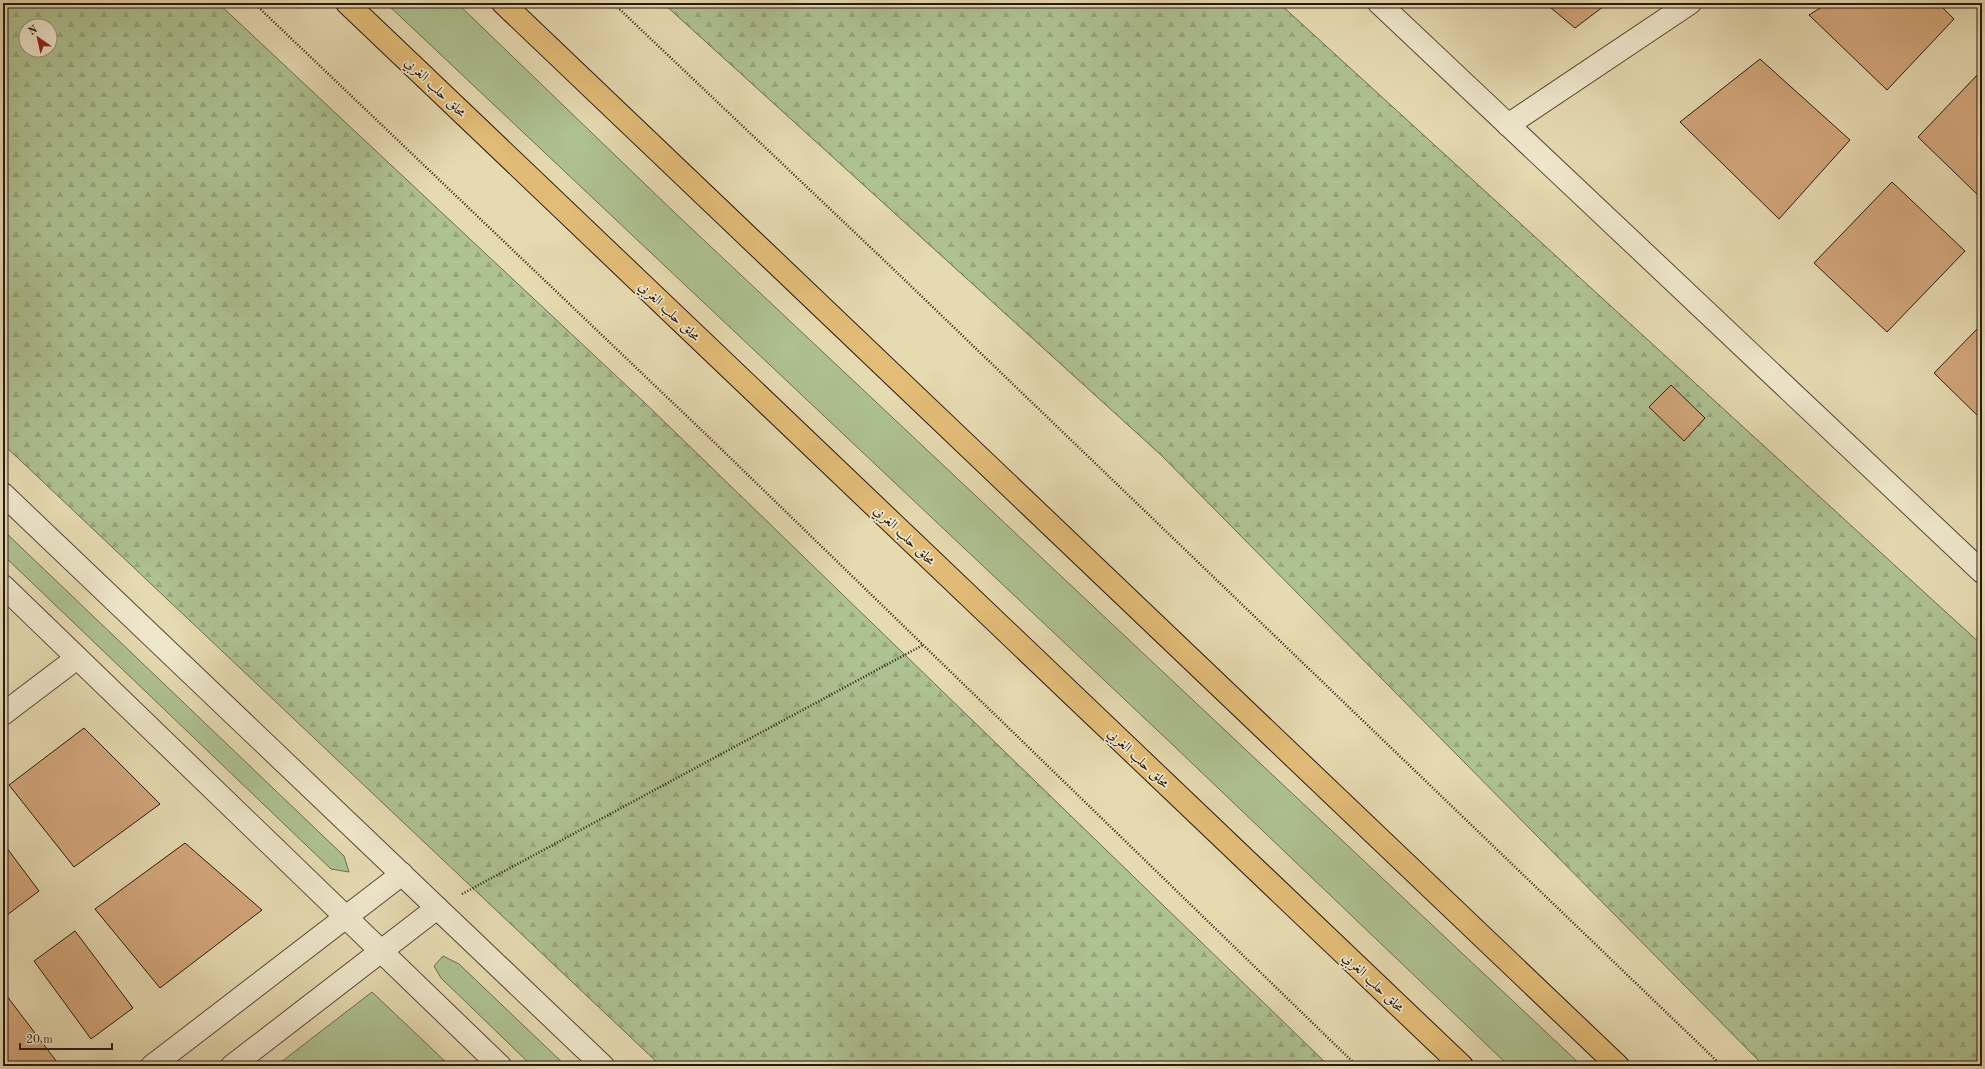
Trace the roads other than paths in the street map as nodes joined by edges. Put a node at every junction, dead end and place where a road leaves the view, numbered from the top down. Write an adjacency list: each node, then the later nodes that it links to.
1 (347, 3): 19 (highway, محلق حلب الغربي)
2 (503, 3): 20 (highway)
3 (1379, 3): 5 (street)
4 (1690, 3): 5 (street)
5 (1508, 125): 7 (street)
6 (3, 494): 11 (street)
7 (1982, 572)
8 (3, 586): 9 (street)
9 (77, 658): 10 (street); 13 (street)
10 (3, 714)
11 (402, 874): 12 (street); 13 (street)
12 (437, 908): 14 (street); 18 (street)
13 (345, 917): 14 (street); 15 (street)
14 (381, 951): 16 (street); 17 (street)
15 (152, 1066)
16 (232, 1066)
17 (500, 1066)
18 (602, 1066)
19 (1462, 1066)
20 (1618, 1066)

